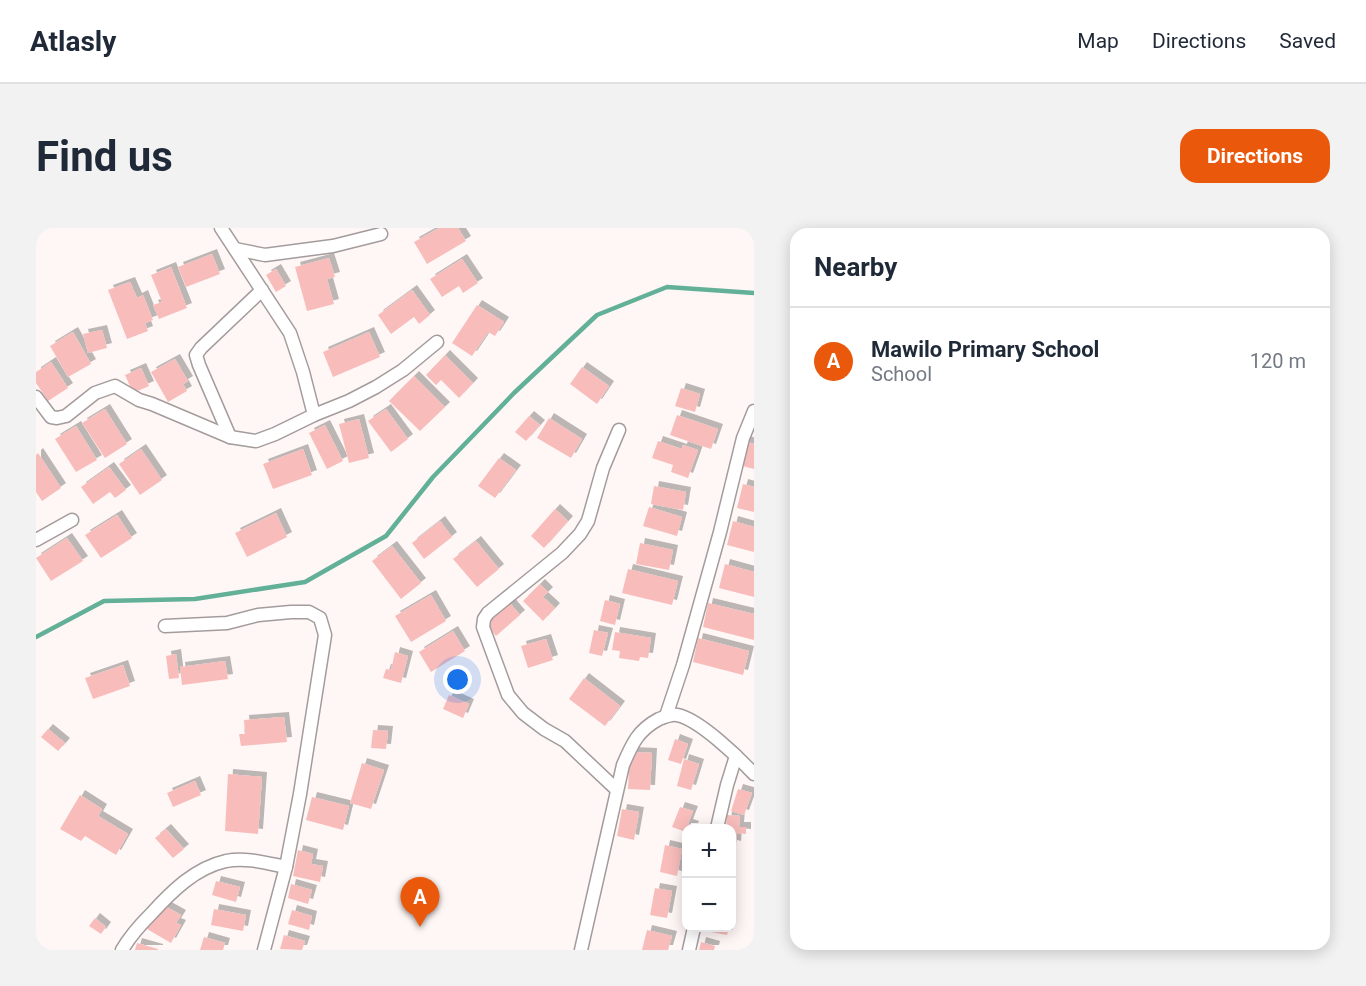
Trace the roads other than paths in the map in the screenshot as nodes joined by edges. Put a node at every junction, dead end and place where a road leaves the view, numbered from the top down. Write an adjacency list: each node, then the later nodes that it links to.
1 (221, 228): 3 (street)
2 (381, 234): 3 (street)
3 (235, 249): 4 (street)
4 (262, 290): 8 (street); 10 (street)
5 (437, 342): 8 (street)
6 (36, 397): 10 (street)
7 (754, 411): 14 (street)
8 (314, 415): 10 (street)
9 (619, 430): 17 (street)
10 (230, 437)
11 (72, 520): 12 (street)
12 (36, 540)
13 (165, 626): 19 (street)
14 (666, 716): 15 (street); 17 (street)
15 (736, 756): 16 (street); 18 (street)
16 (754, 774)
17 (616, 789): 23 (street)
18 (718, 824)
19 (286, 867): 21 (street); 22 (street)
20 (693, 932): 24 (street)
21 (122, 950)
22 (264, 950)
23 (580, 950)
24 (689, 950)

